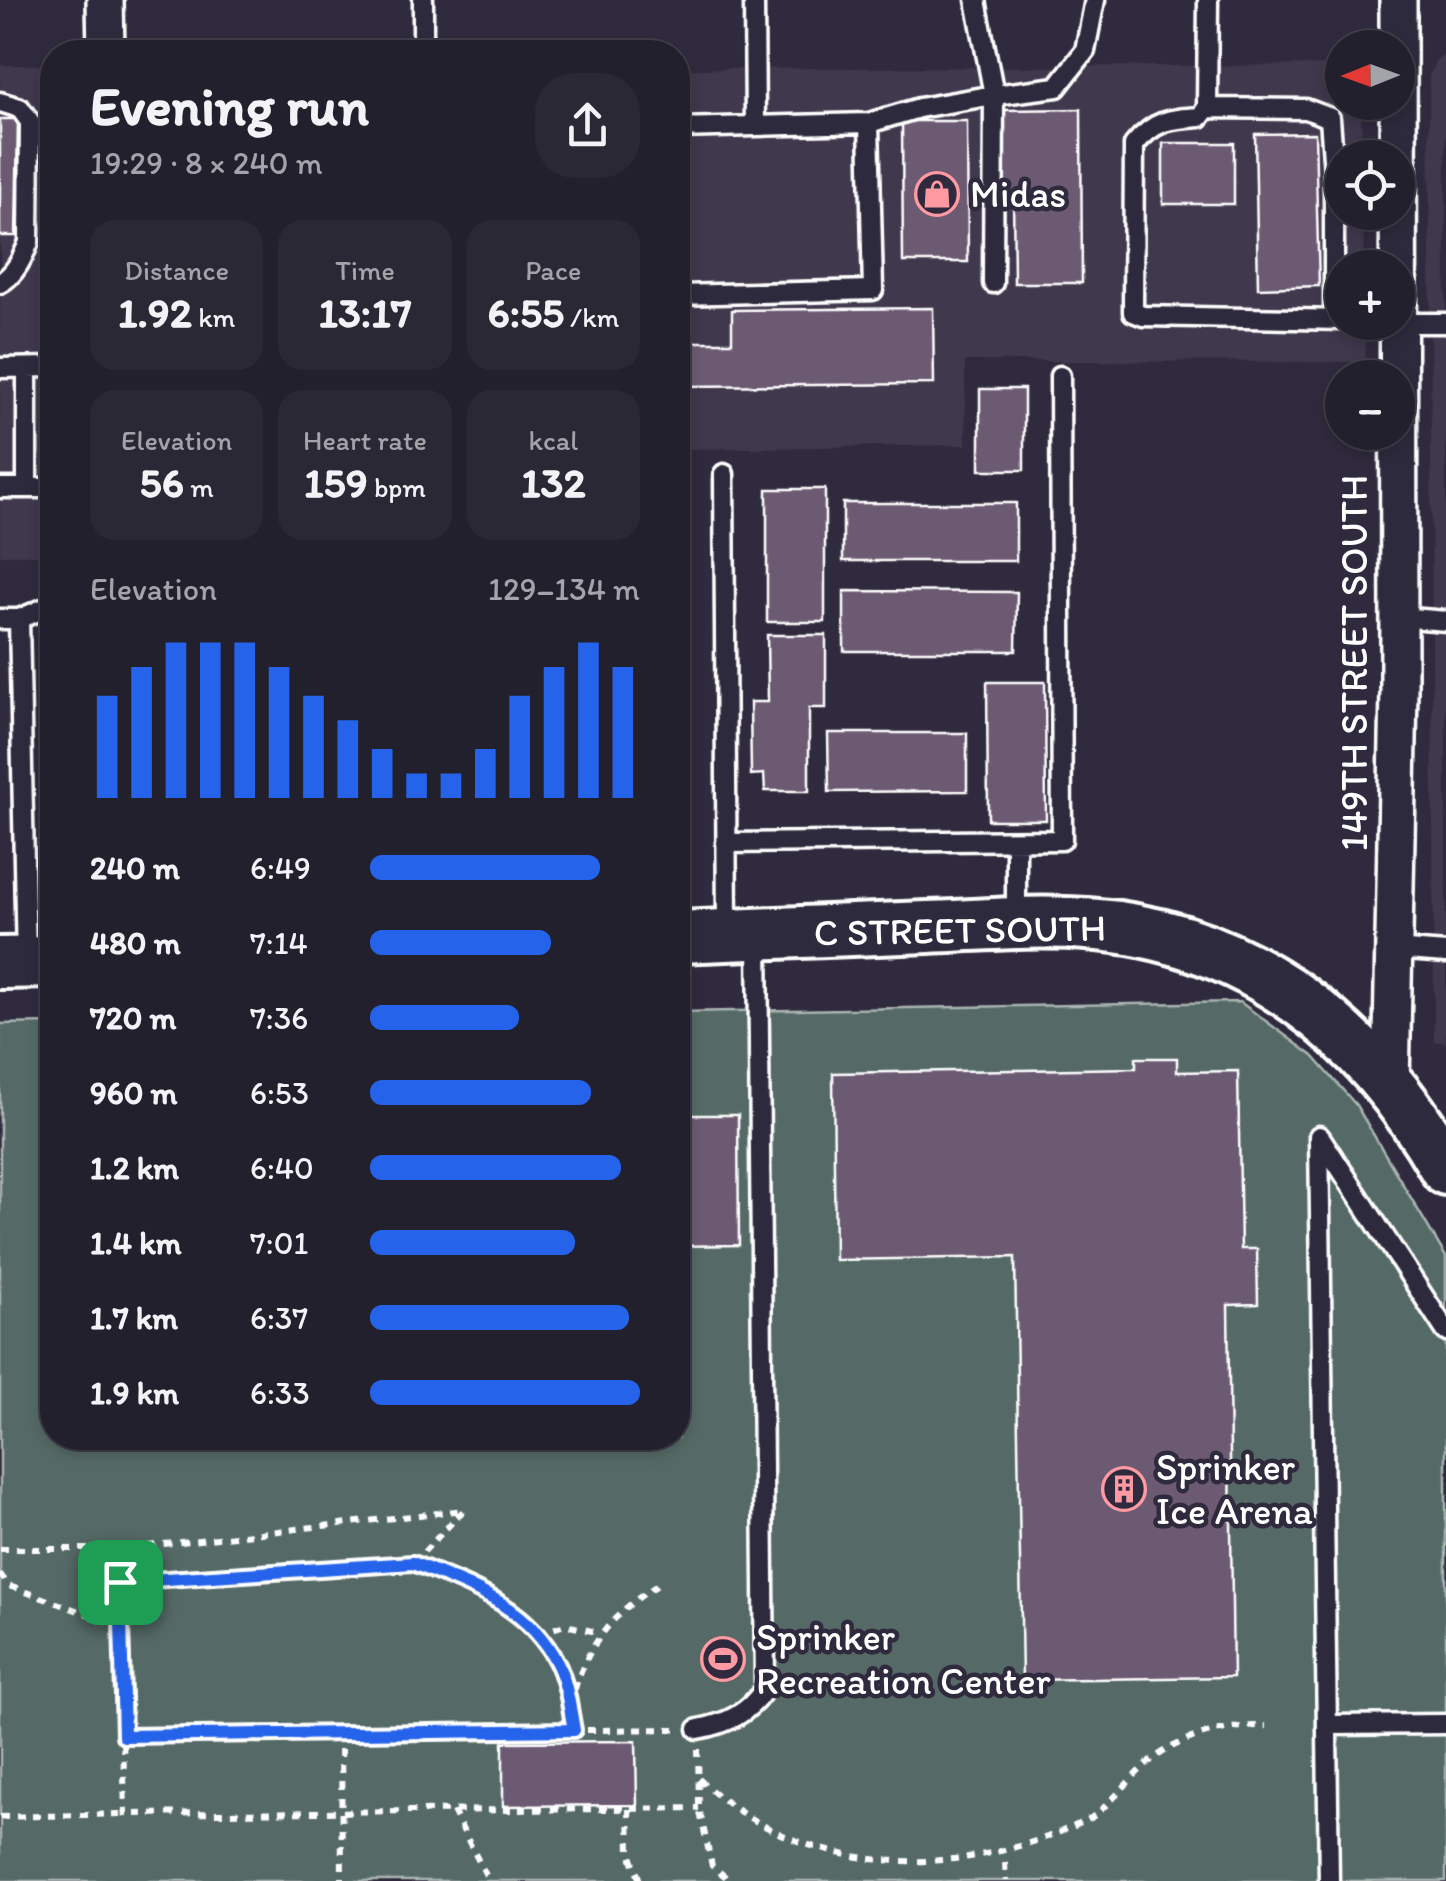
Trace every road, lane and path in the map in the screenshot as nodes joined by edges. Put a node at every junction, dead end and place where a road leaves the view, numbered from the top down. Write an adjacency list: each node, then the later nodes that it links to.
1 (106, 0): 8 (street)
2 (423, 0): 9 (lane)
3 (754, 0): 14 (lane)
4 (976, 0): 10 (lane)
5 (1095, 0): 10 (lane)
6 (1208, 0): 12 (lane)
7 (1398, 0): 17 (street, 149TH STREET SOUTH)
8 (106, 40)
9 (423, 40)
10 (994, 95): 13 (lane); 19 (lane)
11 (0, 102): 18 (lane)
12 (1207, 108): 16 (lane); 21 (lane)
13 (870, 123): 14 (lane); 20 (lane)
14 (755, 126): 15 (lane)
15 (690, 128)
16 (1336, 250)
17 (1398, 250)
18 (0, 283)
19 (993, 283)
20 (690, 295)
21 (1325, 320)
22 (1446, 323): 23 (lane)
23 (1415, 324)
24 (1398, 340): 34 (street, 149TH STREET SOUTH)
25 (40, 367): 27 (lane)
26 (0, 368): 27 (lane)
27 (27, 368): 31 (lane)
28 (1060, 376): 37 (lane)
29 (724, 474): 38 (lane)
30 (0, 488): 31 (lane)
31 (27, 488): 32 (lane)
32 (40, 488)
33 (40, 609): 35 (lane)
34 (1399, 617): 36 (lane); 42 (street, 149TH STREET SOUTH)
35 (9, 620): 44 (lane)
36 (1446, 621)
37 (1016, 841): 38 (lane); 39 (lane)
38 (726, 843): 40 (lane)
39 (1016, 923): 40 (street, C STREET SOUTH); 45 (street, C STREET SOUTH)
40 (742, 934): 41 (street, C STREET SOUTH); 61 (lane)
41 (690, 936)
42 (1394, 949): 43 (lane); 45 (street, 149TH STREET SOUTH)
43 (1446, 953)
44 (26, 962)
45 (1391, 1086): 46 (street, C STREET SOUTH)
46 (1446, 1170)
47 (1446, 1331): 59 (lane)
48 (0, 1549): 49 (path)
49 (120, 1549): 50 (path); 52 (path)
50 (413, 1563): 52 (path); 55 (path)
51 (0, 1574): 54 (path)
52 (120, 1582): 54 (path)
53 (661, 1583): 56 (path)
54 (122, 1626): 64 (path)
55 (539, 1633): 56 (path); 57 (path)
56 (601, 1634): 57 (path)
57 (570, 1711): 62 (path)
58 (1446, 1724): 59 (lane)
59 (1327, 1725): 80 (lane)
60 (1266, 1726): 73 (path)
61 (698, 1729): 62 (path); 65 (path)
62 (574, 1730): 63 (path)
63 (341, 1733): 64 (path); 69 (path)
64 (124, 1736): 70 (path)
65 (698, 1778): 66 (path); 72 (path)
66 (698, 1808): 67 (path); 78 (path)
67 (629, 1809): 68 (path); 77 (path)
68 (453, 1811): 69 (path); 76 (path)
69 (342, 1812): 70 (path); 75 (path)
70 (125, 1814): 71 (path)
71 (0, 1817)
72 (784, 1846)
73 (1046, 1846)
74 (1018, 1859): 79 (path)
75 (342, 1881)
76 (489, 1881)
77 (640, 1881)
78 (731, 1881)
79 (1006, 1881)
80 (1329, 1881)

